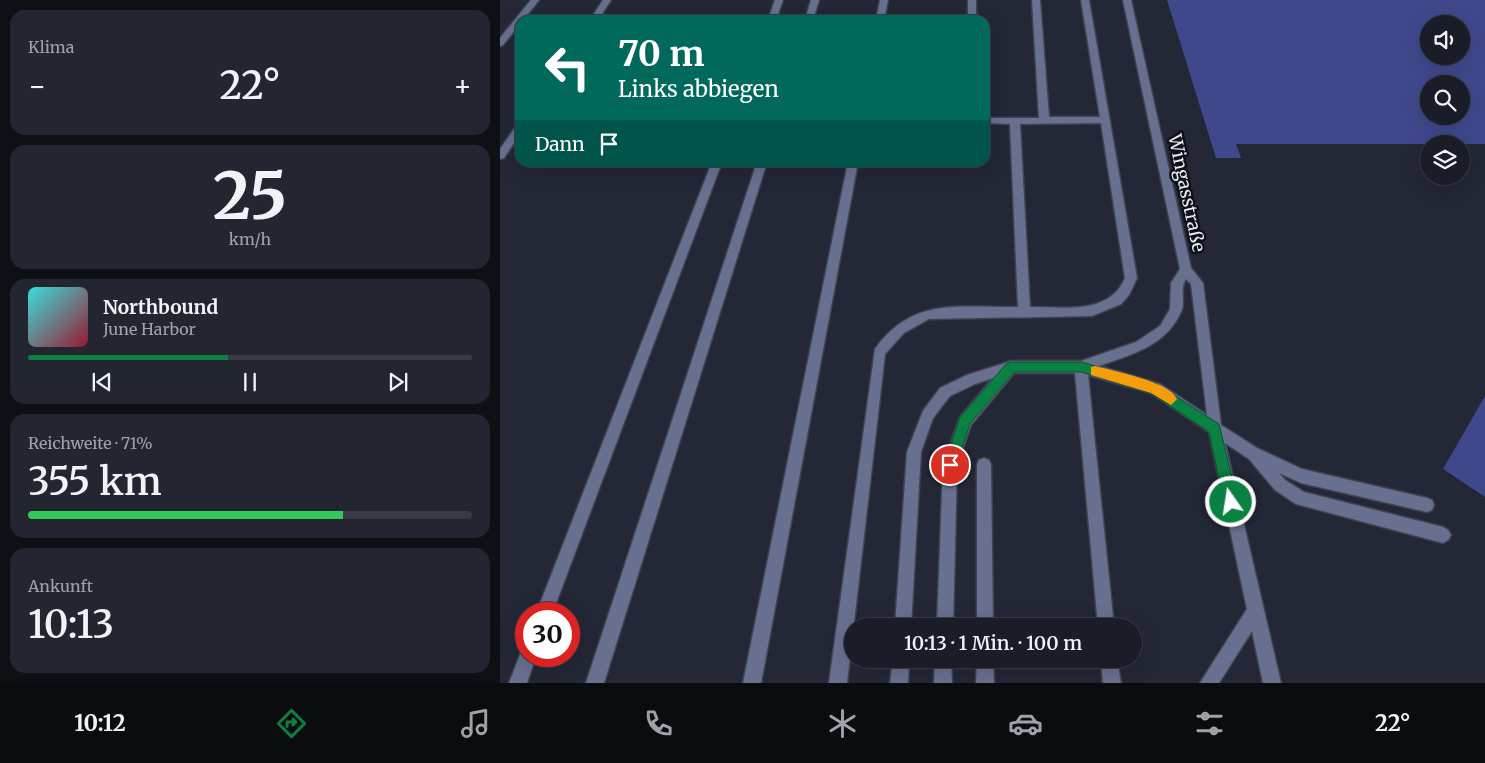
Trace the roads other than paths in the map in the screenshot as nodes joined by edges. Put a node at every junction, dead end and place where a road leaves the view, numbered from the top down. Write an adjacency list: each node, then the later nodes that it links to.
1 (535, 0): 10 (street)
2 (607, 0): 11 (street)
3 (779, 0): 12 (street)
4 (815, 0): 13 (street)
5 (884, 0): 14 (street)
6 (972, 0): 15 (street)
7 (1036, 0): 20 (street)
8 (1085, 0): 21 (street)
9 (1127, 0): 27 (street, Wingasstraße)
10 (523, 15)
11 (597, 15)
12 (774, 15)
13 (810, 15)
14 (881, 15)
15 (972, 15)
16 (515, 25): 17 (street)
17 (500, 43)
18 (990, 119): 19 (street)
19 (1015, 120): 20 (street); 28 (street)
20 (1044, 120): 21 (street)
21 (1104, 120): 28 (street)
22 (515, 134): 23 (street)
23 (500, 156)
24 (715, 167): 36 (street)
25 (760, 167): 48 (street)
26 (852, 167): 49 (street)
27 (1186, 270): 30 (street, Wingasstraße); 31 (street)
28 (1024, 312): 50 (street)
29 (1011, 367): 30 (street); 38 (street); 39 (street)
30 (1081, 367): 31 (street); 41 (street)
31 (1214, 428): 32 (street); 37 (street)
32 (1252, 452): 34 (street); 35 (street)
33 (984, 465): 40 (street)
34 (1427, 505)
35 (1443, 534)
36 (549, 602)
37 (1256, 611): 55 (street); 56 (street)
38 (904, 618)
39 (944, 618)
40 (985, 618)
41 (1105, 618)
42 (524, 667): 47 (street)
43 (900, 668): 51 (street)
44 (943, 668): 52 (street)
45 (985, 668): 53 (street)
46 (1110, 668): 54 (street)
47 (518, 683)
48 (595, 683)
49 (752, 683)
50 (838, 683)
51 (899, 683)
52 (943, 683)
53 (985, 683)
54 (1112, 683)
55 (1209, 683)
56 (1272, 683)

